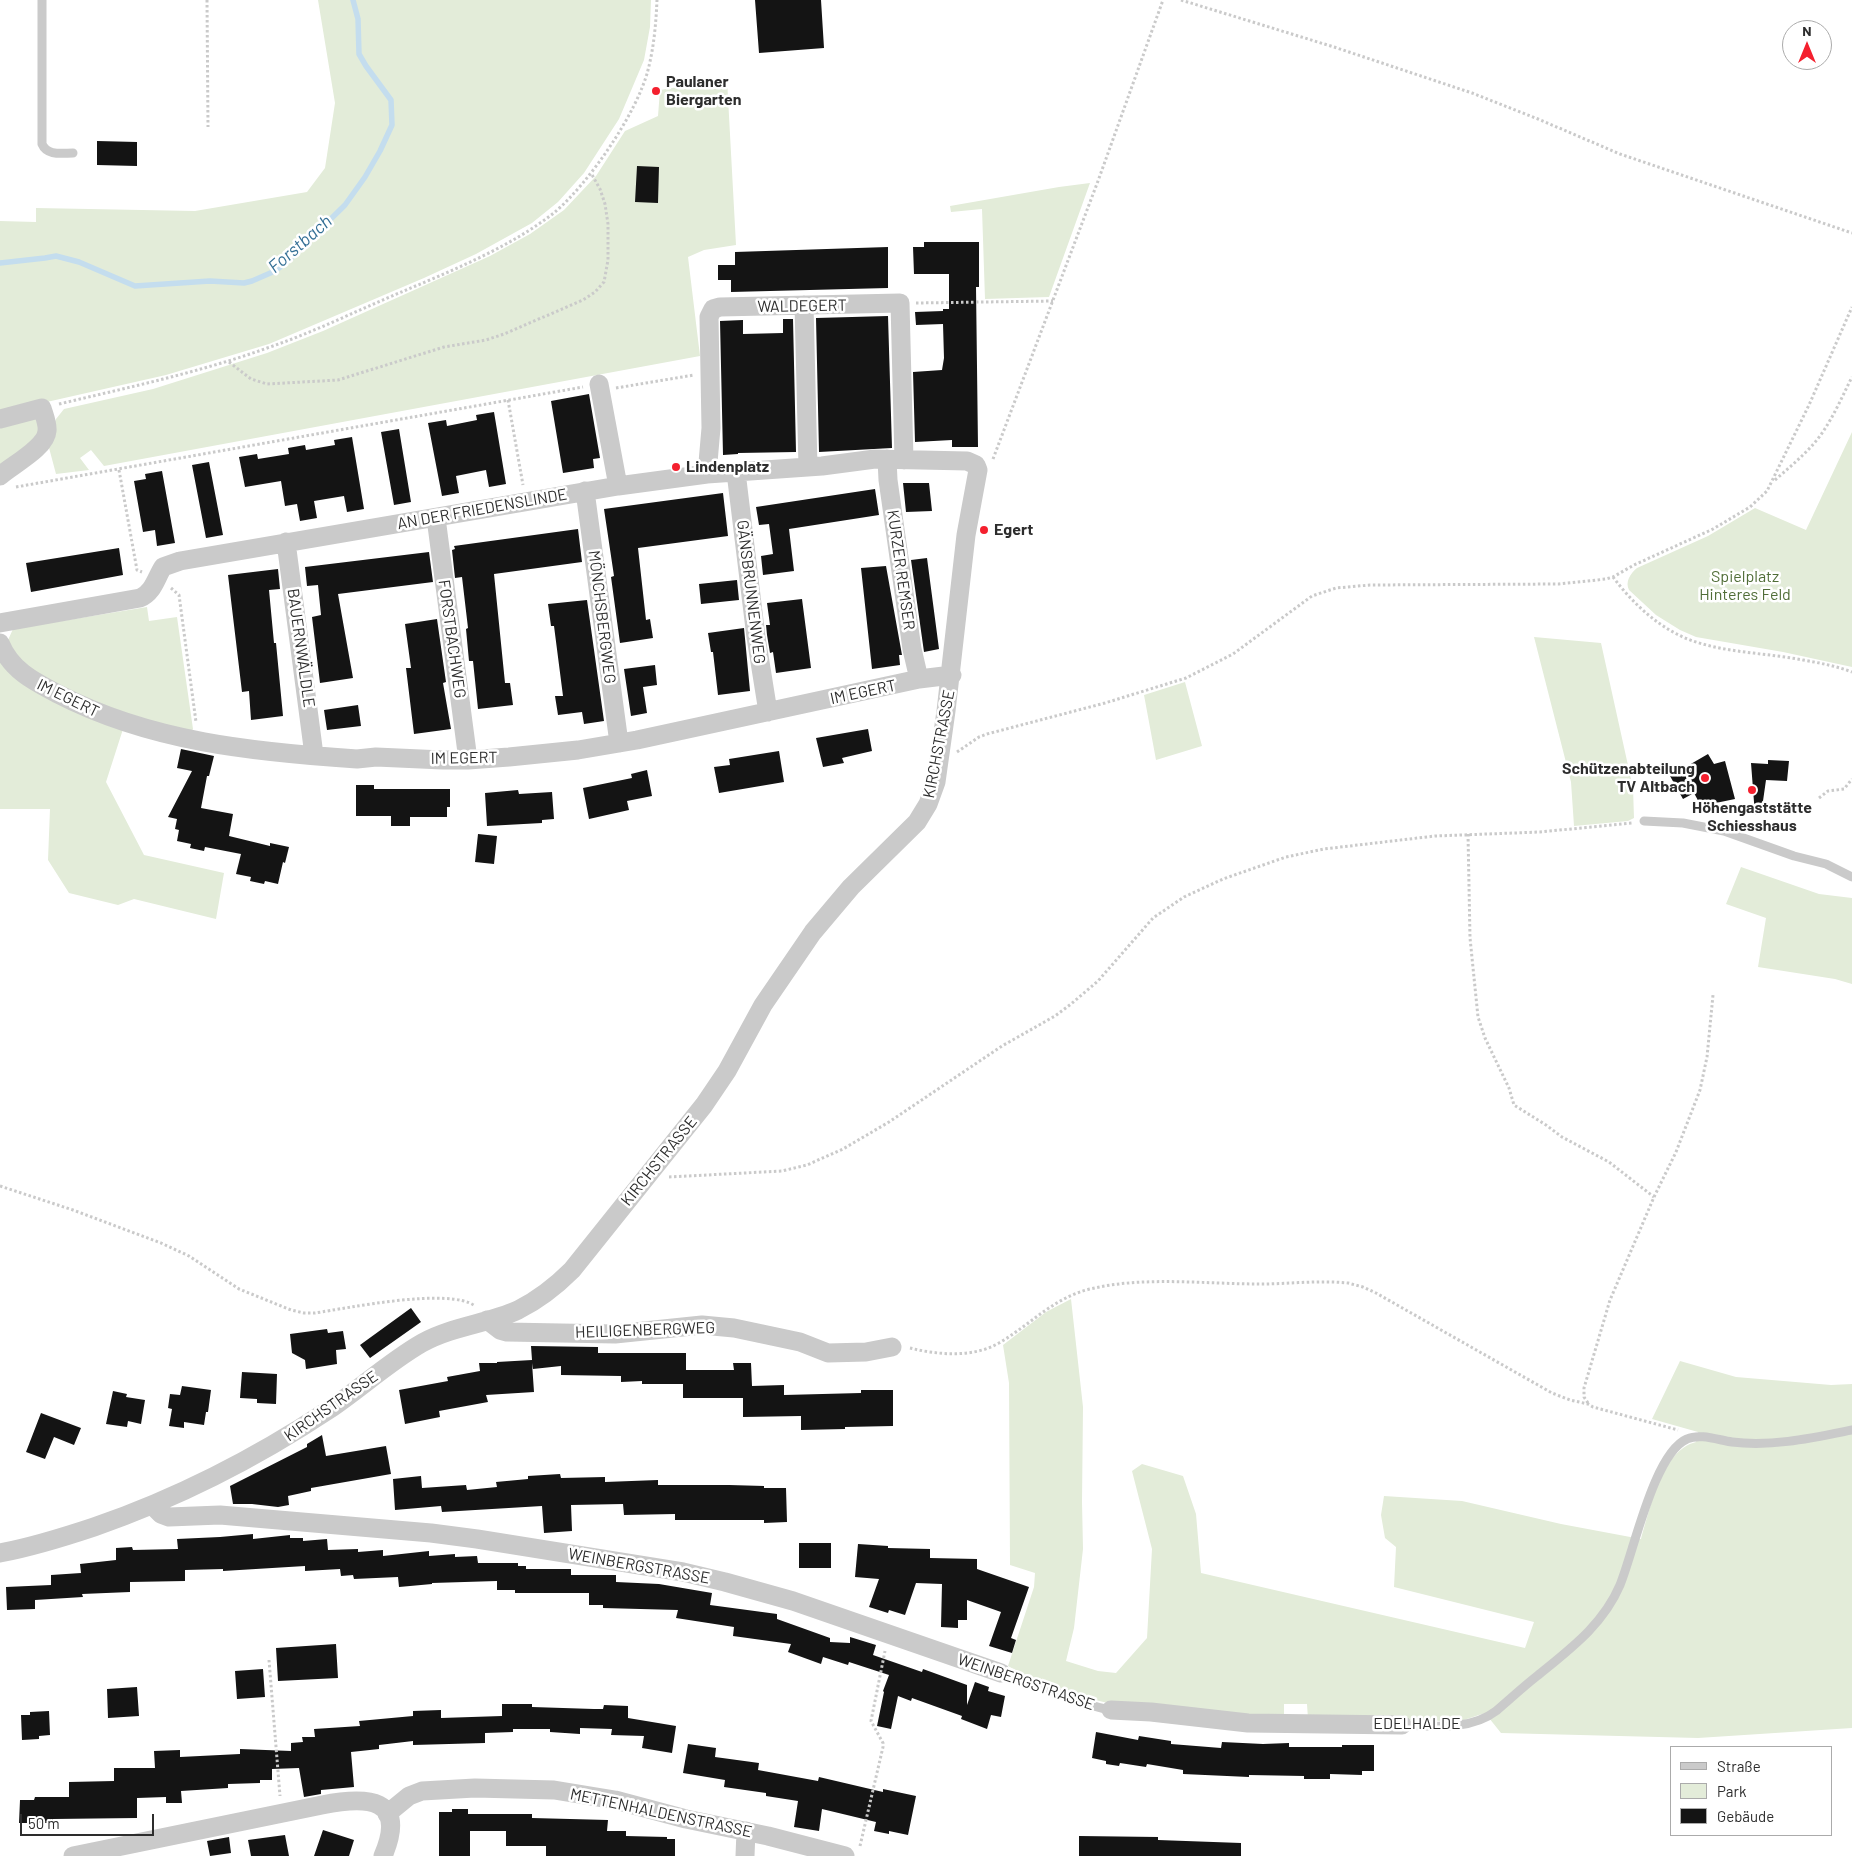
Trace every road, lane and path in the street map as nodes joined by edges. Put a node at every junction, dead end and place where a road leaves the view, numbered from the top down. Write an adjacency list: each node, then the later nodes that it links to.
1 (42, 0): 7 (lane)
2 (207, 0): 6 (path)
3 (658, 0): 8 (path)
4 (1163, 0): 10 (path)
5 (1181, 0): 9 (path)
6 (208, 127)
7 (73, 153)
8 (591, 173): 14 (path); 14 (path)
9 (1852, 233)
10 (1053, 301): 11 (path); 25 (path)
11 (900, 303): 12 (street, WALDEGERT); 21 (street)
12 (804, 306): 15 (street, WALDEGERT); 22 (street)
13 (1852, 306): 28 (path)
14 (228, 361): 19 (path)
15 (710, 372): 17 (path); 26 (street, WALDEGERT)
16 (1852, 377): 28 (path)
17 (600, 388): 18 (path); 29 (street)
18 (508, 400): 23 (path); 31 (path)
19 (42, 408): 20 (street); 27 (street)
20 (0, 419)
21 (895, 460): 22 (street, AN DER FRIEDENSLINDE); 25 (street, AN DER FRIEDENSLINDE); 41 (street, KURZER REMSER)
22 (808, 467): 24 (street, AN DER FRIEDENSLINDE)
23 (119, 470): 27 (path); 34 (path)
24 (736, 472): 26 (street, AN DER FRIEDENSLINDE); 42 (street, GÄNSBRUNNENWEG)
25 (979, 473): 40 (street, KIRCHSTRASSE)
26 (707, 474): 29 (street, AN DER FRIEDENSLINDE)
27 (5, 482)
28 (1773, 482): 35 (path)
29 (618, 486): 30 (street, AN DER FRIEDENSLINDE)
30 (585, 492): 31 (street, AN DER FRIEDENSLINDE); 44 (street, MÖNCHSBERGWEG)
31 (526, 502): 32 (street, AN DER FRIEDENSLINDE)
32 (436, 518): 33 (street, AN DER FRIEDENSLINDE); 46 (street, FORSTBACHWEG)
33 (286, 542): 37 (street, AN DER FRIEDENSLINDE); 45 (street, BAUERNWÄLDLE)
34 (134, 552)
35 (1613, 577): 39 (path); 47 (path)
36 (180, 600): 43 (path)
37 (0, 623)
38 (0, 643): 43 (street, IM EGERT)
39 (1852, 672)
40 (952, 675): 41 (street, IM EGERT); 47 (street, KIRCHSTRASSE)
41 (919, 680): 42 (street, IM EGERT)
42 (768, 712): 44 (street, IM EGERT)
43 (197, 741): 45 (street, IM EGERT)
44 (619, 743): 46 (street, IM EGERT)
45 (314, 755): 46 (street, IM EGERT)
46 (468, 760)
47 (939, 761): 54 (street, KIRCHSTRASSE)
48 (1852, 779): 49 (path)
49 (1819, 798)
50 (1644, 820): 51 (path); 52 (lane)
51 (1468, 834): 54 (path); 56 (path)
52 (1852, 877)
53 (1713, 995): 56 (path)
54 (649, 1175): 57 (street, KIRCHSTRASSE)
55 (0, 1186): 57 (path)
56 (1654, 1197): 59 (path)
57 (487, 1320): 58 (street, HEILIGENBERGWEG); 62 (street, KIRCHSTRASSE)
58 (892, 1347): 59 (path)
59 (1588, 1404): 61 (path)
60 (1852, 1430): 61 (lane)
61 (1690, 1438): 68 (lane, EDELHALDE)
62 (152, 1505): 63 (street, KIRCHSTRASSE); 64 (street, WEINBERGSTRASSE)
63 (0, 1553)
64 (888, 1634): 66 (street, WEINBERGSTRASSE); 72 (path)
65 (269, 1660): 69 (path)
66 (1001, 1673): 67 (lane, WEINBERGSTRASSE)
67 (1110, 1710): 68 (street, EDELHALDE)
68 (1402, 1725)
69 (281, 1814): 70 (street); 73 (street)
70 (387, 1814): 71 (street, METTENHALDENSTRASSE); 74 (street)
71 (746, 1832): 72 (street, METTENHALDENSTRASSE); 75 (street)
72 (852, 1852)
73 (80, 1855)
74 (383, 1856)
75 (745, 1856)

